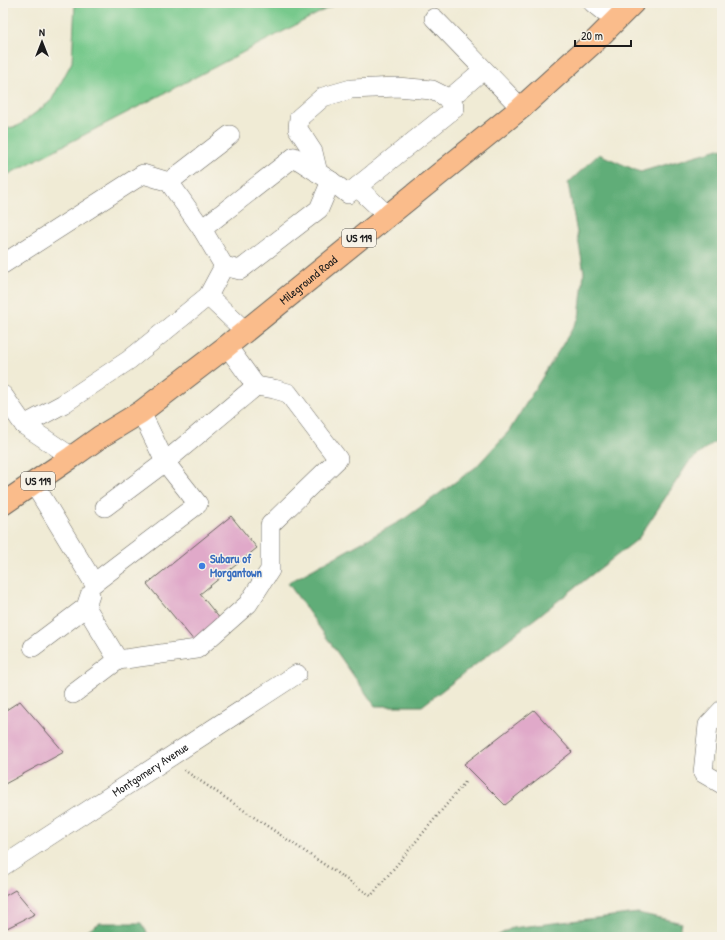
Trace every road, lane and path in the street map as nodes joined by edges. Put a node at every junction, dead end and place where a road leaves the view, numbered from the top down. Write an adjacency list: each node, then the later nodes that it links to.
1 (593, 3): 4 (street)
2 (633, 3): 4 (main road, Mileground Road / US 119)
3 (434, 18): 5 (street)
4 (615, 21): 7 (main road, Mileground Road / US 119)
5 (483, 70): 6 (street); 7 (street)
6 (448, 100): 9 (street); 11 (street)
7 (521, 108): 12 (main road, Mileground Road / US 119)
8 (230, 135): 10 (street)
9 (325, 177): 11 (street); 13 (street); 15 (street)
10 (169, 182): 13 (street); 14 (street)
11 (357, 187): 12 (street)
12 (387, 216): 17 (main road, Mileground Road / US 119)
13 (202, 229): 15 (street)
14 (3, 264)
15 (224, 266): 16 (street)
16 (208, 296): 17 (street); 22 (street)
17 (245, 331): 18 (main road, Mileground Road / US 119)
18 (227, 346): 19 (street); 21 (main road, Mileground Road / US 119)
19 (256, 386): 24 (street); 31 (street)
20 (3, 395): 22 (street)
21 (140, 412): 23 (main road, Mileground Road / US 119); 24 (street)
22 (14, 420): 23 (street)
23 (72, 458): 25 (main road, Mileground Road / US 119)
24 (165, 462): 27 (street); 28 (street)
25 (34, 484): 26 (main road, Mileground Road / US 119); 28 (street)
26 (3, 504)
27 (105, 507)
28 (94, 582): 29 (street)
29 (86, 607): 30 (street); 31 (street)
30 (33, 647)
31 (118, 660): 33 (street)
32 (297, 674): 35 (street, Montgomery Avenue)
33 (73, 694)
34 (722, 710): 37 (street)
35 (167, 759): 36 (path); 38 (street, Montgomery Avenue)
36 (466, 781)
37 (722, 784)
38 (3, 866)

